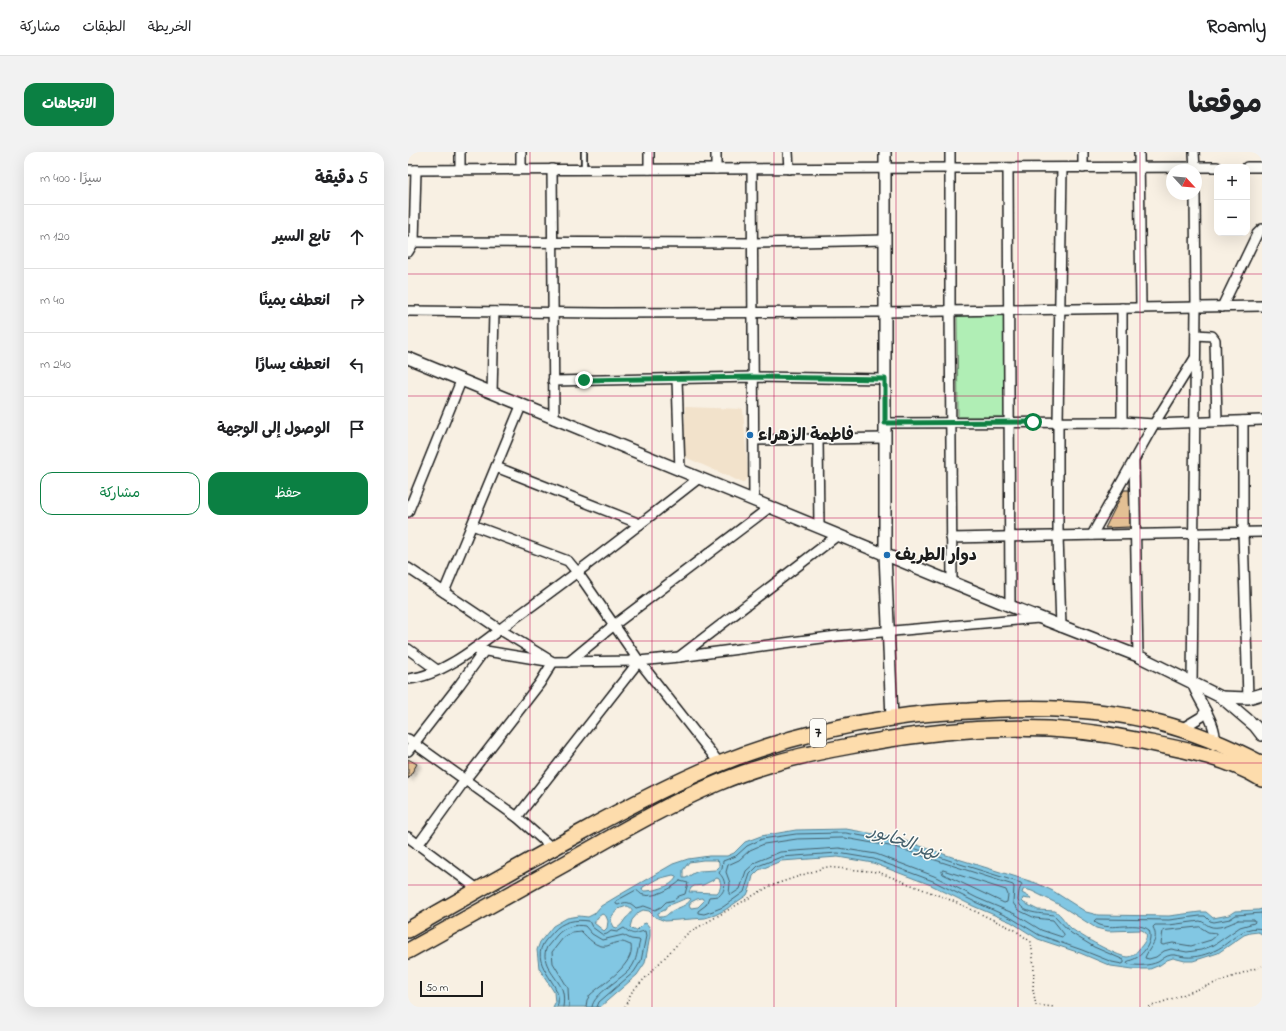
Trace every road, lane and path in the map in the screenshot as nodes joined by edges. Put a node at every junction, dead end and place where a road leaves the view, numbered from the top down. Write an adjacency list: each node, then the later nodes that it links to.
1 (460, 152): 32 (street)
2 (521, 152): 23 (street)
3 (584, 152): 25 (lane)
4 (649, 152): 26 (street)
5 (716, 152): 27 (street)
6 (788, 152): 29 (street)
7 (885, 152): 15 (street)
8 (950, 152): 16 (street)
9 (1083, 152): 19 (street)
10 (1139, 152): 20 (street)
11 (1194, 152): 12 (street)
12 (1195, 164)
13 (1250, 167): 14 (street)
14 (1262, 167)
15 (885, 168): 16 (street); 29 (street); 35 (street)
16 (950, 168): 17 (street); 48 (street)
17 (1008, 168): 18 (street); 45 (street)
18 (1062, 168): 19 (street); 46 (street)
19 (1083, 168): 20 (street)
20 (1139, 168): 21 (street); 44 (street)
21 (1166, 168)
22 (1214, 168): 30 (street)
23 (521, 169): 24 (street); 32 (street)
24 (552, 169): 25 (street); 37 (street)
25 (584, 169): 26 (street)
26 (649, 169): 27 (street)
27 (716, 169): 28 (street)
28 (752, 169): 29 (street); 38 (street)
29 (789, 169)
30 (1202, 169)
31 (412, 170): 32 (street); 36 (street)
32 (460, 170)
33 (1195, 200): 41 (street)
34 (1262, 229): 42 (street)
35 (885, 240): 38 (street); 51 (street)
36 (411, 242): 37 (street); 39 (street)
37 (553, 243): 38 (street); 50 (street)
38 (753, 243): 52 (street)
39 (408, 252)
40 (1262, 306): 42 (street)
41 (1196, 307): 42 (street); 44 (street); 53 (street)
42 (1222, 307)
43 (1122, 308): 44 (street); 46 (street); 69 (street)
44 (1141, 308)
45 (1009, 310): 46 (street); 48 (street); 67 (street)
46 (1059, 310): 68 (street)
47 (408, 311): 49 (street)
48 (950, 311): 51 (street); 72 (street)
49 (494, 312): 50 (street); 61 (street)
50 (553, 312): 52 (street); 60 (street)
51 (885, 312): 52 (street); 58 (street)
52 (754, 313): 56 (street)
53 (1196, 335): 54 (street); 65 (street)
54 (1196, 357): 70 (street); 73 (street)
55 (408, 358): 59 (street)
56 (754, 377): 57 (street); 58 (street); 76 (street)
57 (677, 379): 60 (street); 79 (street)
58 (885, 379): 71 (street)
59 (462, 380): 61 (street); 83 (street)
60 (553, 381): 63 (street)
61 (492, 393): 62 (street)
62 (521, 406): 63 (street); 78 (street)
63 (554, 419): 79 (street)
64 (1262, 420): 66 (street)
65 (1217, 421): 66 (street); 70 (street)
66 (1243, 421): 87 (street)
67 (1009, 422): 68 (street); 72 (street); 94 (street)
68 (1058, 422): 69 (street); 93 (street)
69 (1122, 422): 73 (street)
70 (1195, 422): 73 (street); 89 (street)
71 (885, 423): 72 (street); 74 (street)
72 (950, 423): 95 (street)
73 (1154, 424): 77 (street)
74 (885, 438): 75 (street); 96 (street)
75 (818, 439): 76 (street); 86 (street)
76 (754, 440): 81 (street)
77 (1134, 460): 90 (street); 92 (street)
78 (496, 467): 84 (street); 85 (street)
79 (680, 470): 80 (street)
80 (699, 478): 81 (street); 84 (street)
81 (754, 501): 82 (street)
82 (770, 507): 86 (street); 103 (street)
83 (408, 512)
84 (640, 524): 98 (street)
85 (472, 525): 98 (street); 100 (street)
86 (819, 527): 91 (street)
87 (1243, 532): 88 (street); 89 (street); 120 (street)
88 (1262, 532)
89 (1194, 533): 90 (street); 117 (street)
90 (1135, 534): 92 (street); 110 (street)
91 (838, 535): 96 (street); 111 (street)
92 (1092, 535): 93 (street)
93 (1058, 536): 94 (street); 104 (street)
94 (1010, 537): 95 (street); 101 (street)
95 (951, 538): 99 (street)
96 (885, 554): 99 (street); 106 (street)
97 (408, 568): 100 (street)
98 (578, 573): 103 (street); 105 (street)
99 (952, 582): 101 (street)
100 (444, 592): 105 (street)
101 (1010, 606): 102 (street)
102 (1040, 618): 104 (street); 106 (street)
103 (614, 625): 112 (street); 114 (street)
104 (1061, 627): 110 (street)
105 (499, 629): 108 (street); 113 (street)
106 (888, 631): 111 (street); 122 (street)
107 (408, 649): 115 (street)
108 (474, 649): 109 (street); 115 (street)
109 (484, 651): 113 (street); 126 (street)
110 (1138, 656): 117 (street)
111 (679, 657): 112 (street)
112 (639, 661): 114 (street); 128 (street); 132 (street)
113 (553, 662): 114 (street); 131 (street)
114 (569, 662)
115 (437, 670): 116 (street)
116 (408, 679)
117 (1192, 683): 119 (street); 121 (street)
118 (1262, 694): 120 (street)
119 (1221, 697): 120 (street); 124 (street)
120 (1248, 698)
121 (1206, 711): 123 (street); 125 (street)
122 (892, 718): 123 (highway, 7); 128 (highway, 7)
123 (1181, 729): 125 (highway, 7)
124 (1262, 735)
125 (1216, 740): 127 (street); 129 (highway, 7)
126 (410, 744): 131 (street)
127 (1213, 757): 130 (highway, 7); 138 (highway, 7)
128 (720, 764): 135 (highway, 7)
129 (1262, 764)
130 (1262, 779)
131 (465, 780): 132 (street); 134 (street)
132 (516, 817): 135 (street)
133 (408, 838): 134 (street)
134 (418, 845): 136 (street)
135 (552, 848): 136 (highway, 7)
136 (479, 890): 137 (highway, 7)
137 (408, 930)
138 (408, 951)
139 (1262, 966): 142 (path)
140 (625, 1007): 141 (path)
141 (1054, 1007)
142 (1149, 1007)

